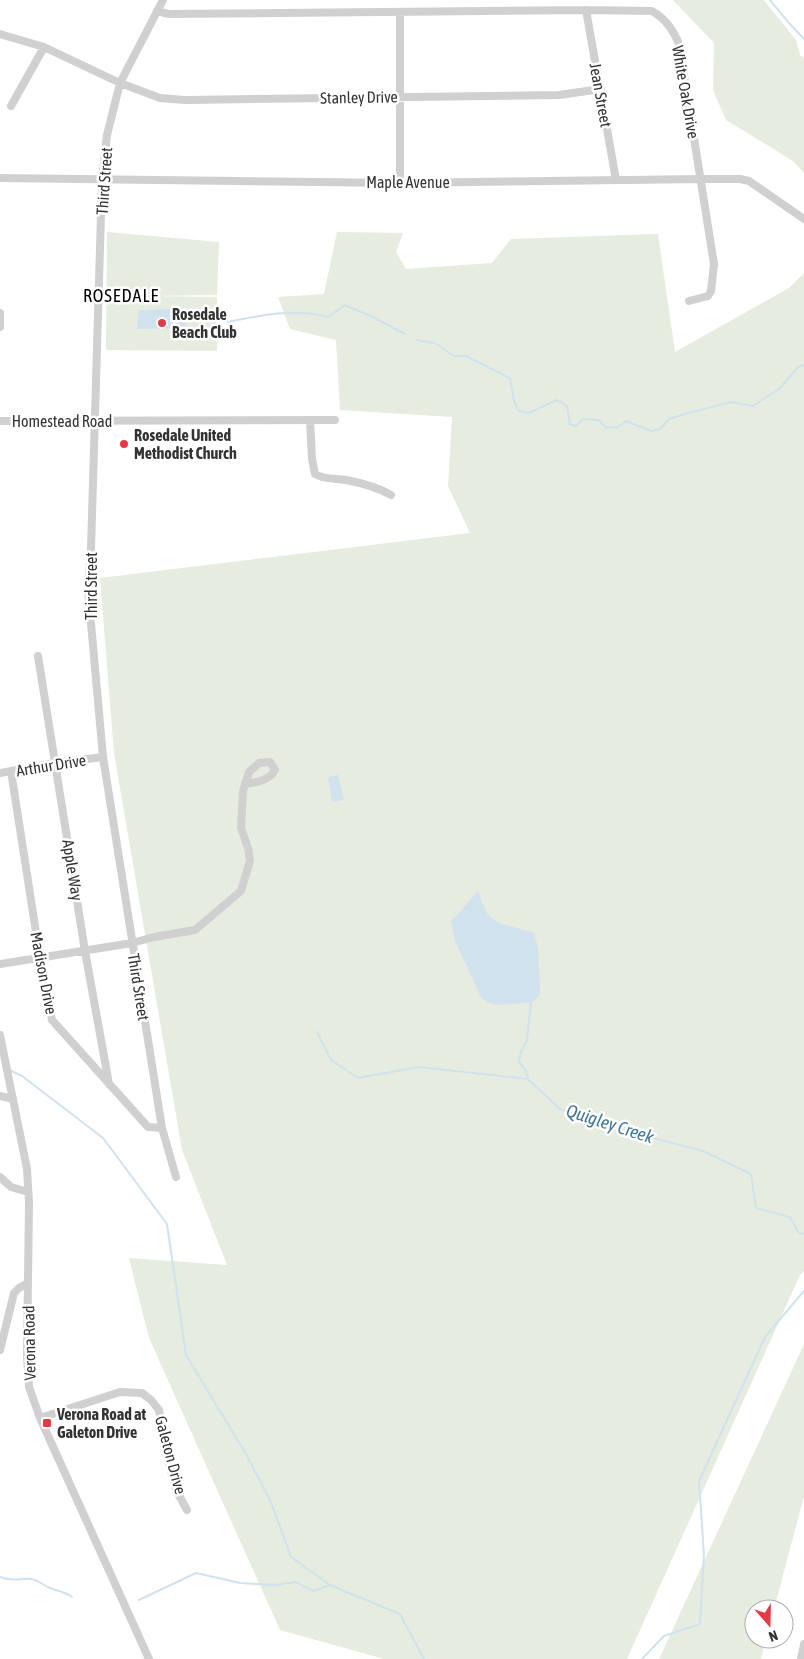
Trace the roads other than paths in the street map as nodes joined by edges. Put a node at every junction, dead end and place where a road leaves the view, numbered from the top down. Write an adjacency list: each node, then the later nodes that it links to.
1 (163, 0): 3 (street, Third Street)
2 (586, 10): 4 (street, White Oak Drive); 8 (street, Jean Street); 12 (street, White Oak Drive)
3 (157, 11): 4 (street, White Oak Drive); 7 (street, Third Street)
4 (400, 13): 9 (street)
5 (0, 34): 6 (street, Stanley Drive)
6 (44, 47): 7 (street, Stanley Drive); 10 (street)
7 (120, 83): 9 (street, Stanley Drive); 13 (street, Third Street)
8 (601, 89): 9 (street, Stanley Drive); 14 (street, Jean Street)
9 (401, 97): 15 (street)
10 (12, 106)
11 (0, 178): 13 (street, Maple Avenue)
12 (700, 179): 14 (street, Maple Avenue); 16 (street, Maple Avenue); 17 (street, White Oak Drive)
13 (102, 180): 15 (street, Maple Avenue); 23 (street, Third Street)
14 (616, 180): 15 (street, Maple Avenue)
15 (400, 183)
16 (804, 219)
17 (689, 301)
18 (0, 313): 19 (street)
19 (0, 327)
20 (310, 420): 21 (street, Homestead Road); 23 (street, Homestead Road); 24 (street)
21 (335, 420)
22 (0, 421): 23 (street, Homestead Road)
23 (95, 421): 26 (street, Third Street)
24 (391, 495)
25 (38, 656): 27 (street, Apple Way)
26 (103, 757): 27 (street, Arthur Drive); 31 (street, Third Street)
27 (56, 763): 28 (street, Arthur Drive); 32 (street, Apple Way)
28 (10, 771): 29 (street, Arthur Drive); 33 (street, Madison Drive)
29 (0, 773)
30 (244, 784): 31 (street)
31 (132, 943): 32 (street); 39 (street, Third Street)
32 (85, 951): 33 (street); 36 (street, Apple Way)
33 (40, 958): 34 (street); 36 (street, Madison Drive)
34 (0, 964)
35 (0, 1035): 38 (street, Verona Road)
36 (109, 1084): 39 (street, Madison Drive)
37 (0, 1096): 38 (street)
38 (13, 1099): 42 (street, Verona Road)
39 (162, 1128): 40 (street, Third Street)
40 (176, 1177)
41 (0, 1178): 42 (street)
42 (28, 1192): 43 (street, Verona Road)
43 (28, 1283): 44 (street); 45 (street, Verona Road)
44 (0, 1350)
45 (40, 1418): 46 (street, Galeton Drive); 48 (street, Verona Road)
46 (187, 1510)
47 (804, 1644): 49 (street)
48 (148, 1659)
49 (801, 1659)

